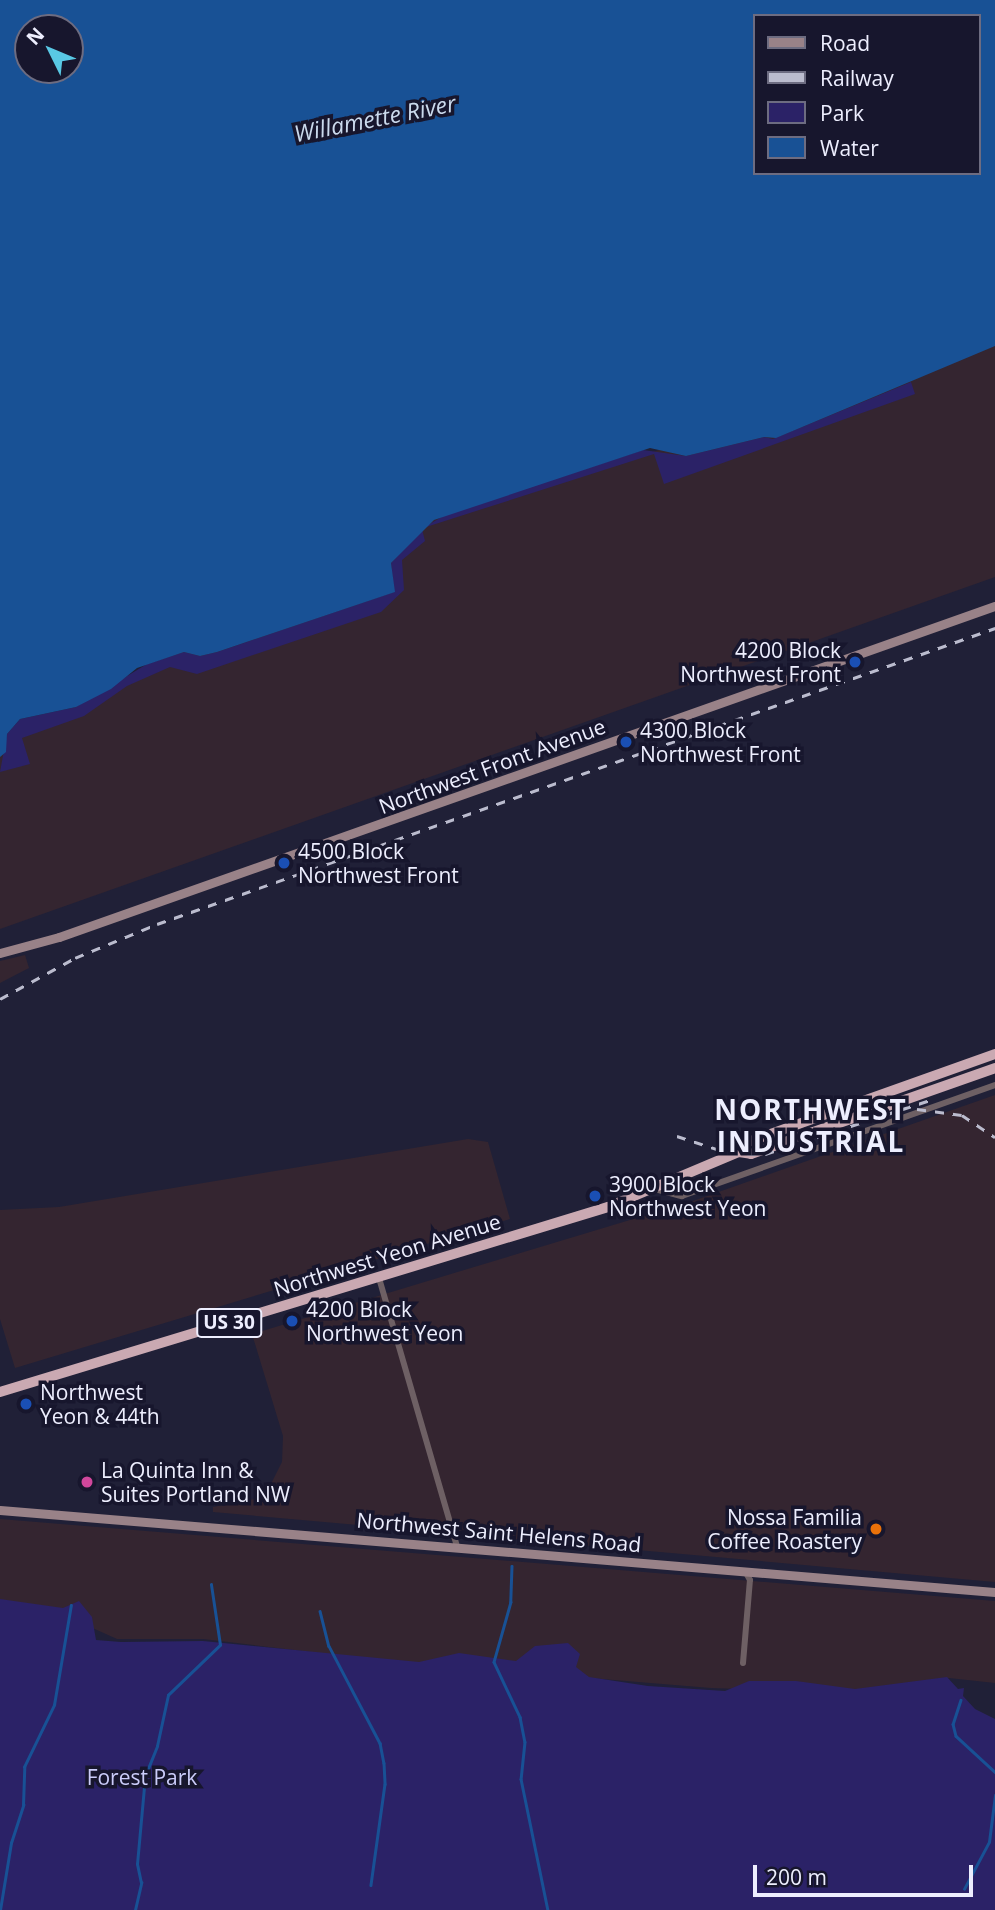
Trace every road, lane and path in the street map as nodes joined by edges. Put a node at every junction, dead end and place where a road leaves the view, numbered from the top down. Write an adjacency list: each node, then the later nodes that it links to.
1 (995, 606): 2 (main road, Northwest Front Avenue)
2 (0, 953)
3 (995, 1054): 6 (highway, Northwest Yeon Avenue / US 30)
4 (995, 1068): 6 (highway, Northwest Yeon Avenue / US 30)
5 (995, 1085): 7 (street)
6 (739, 1152): 7 (highway, Northwest Yeon Avenue / US 30)
7 (655, 1189): 8 (highway, Northwest Yeon Avenue / US 30)
8 (379, 1278): 9 (highway, Northwest Yeon Avenue / US 30); 11 (street)
9 (0, 1392)
10 (0, 1510): 11 (main road, Northwest Saint Helens Road)
11 (457, 1546): 12 (main road, Northwest Saint Helens Road)
12 (745, 1571): 13 (main road, Northwest Saint Helens Road); 14 (street)
13 (995, 1592)
14 (743, 1663)

